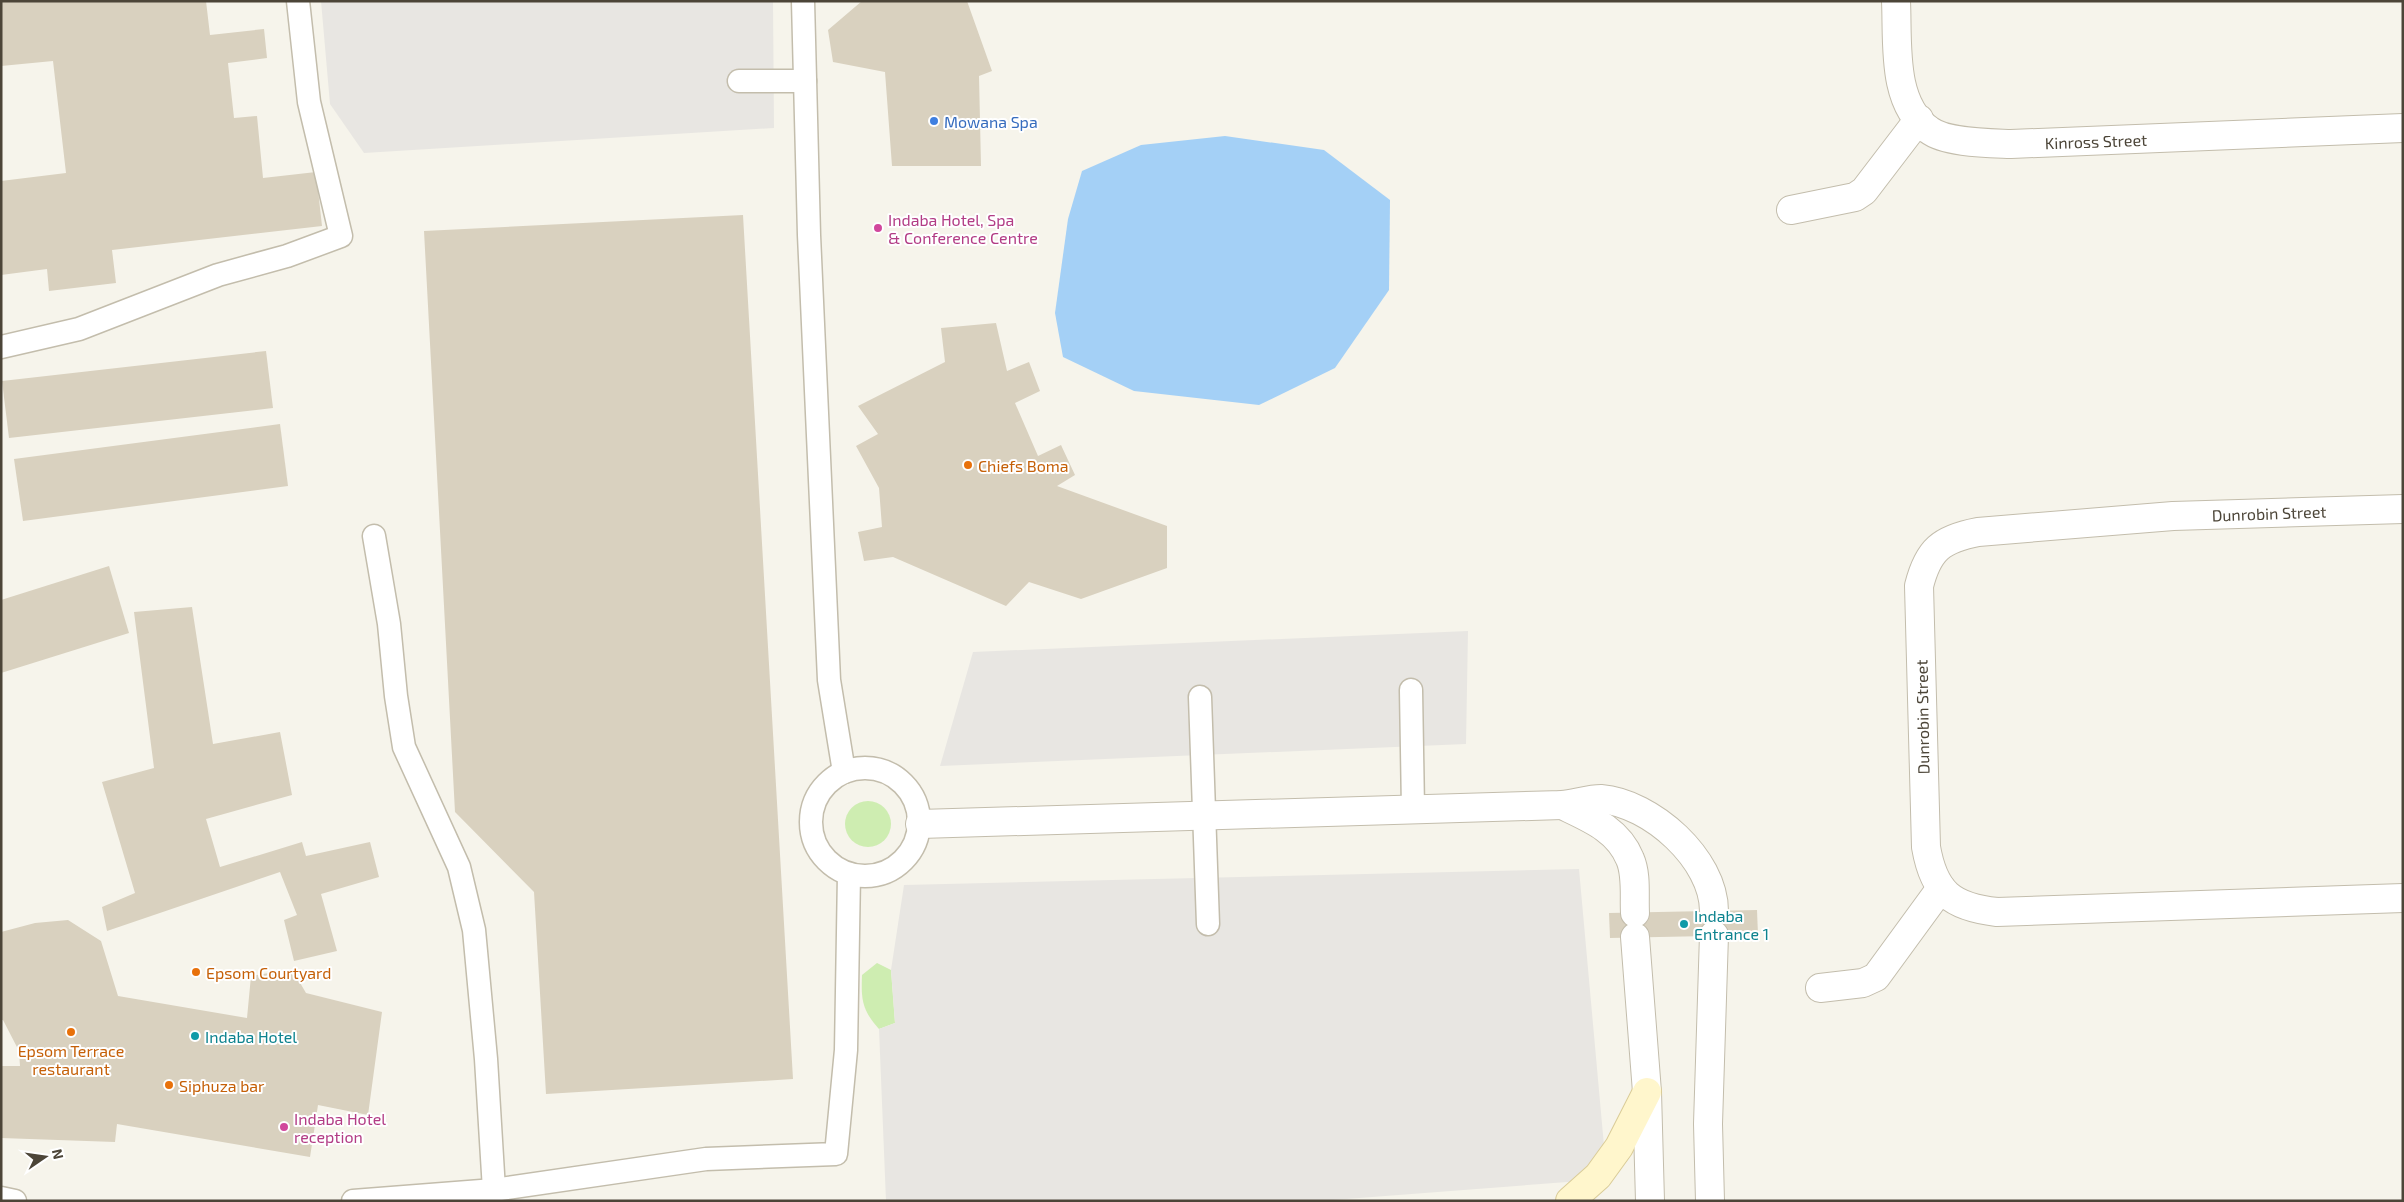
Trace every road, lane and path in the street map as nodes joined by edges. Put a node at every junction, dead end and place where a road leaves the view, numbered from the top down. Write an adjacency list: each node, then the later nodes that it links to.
1 (298, 1): 9 (lane)
2 (803, 1): 5 (lane)
3 (1896, 1): 6 (street, Kinross Street)
4 (739, 81): 5 (lane)
5 (806, 81): 14 (lane)
6 (1919, 119): 7 (street, Kinross Street); 8 (street)
7 (2403, 128)
8 (1791, 210)
9 (1, 348)
10 (2403, 509): 20 (street, Dunrobin Street)
11 (374, 536): 25 (lane)
12 (1411, 690): 16 (lane)
13 (1200, 697): 17 (lane)
14 (844, 772): 18 (lane); 19 (lane)
15 (1562, 806): 16 (street); 24 (street); 31 (street)
16 (1413, 809): 17 (street)
17 (1204, 815): 18 (street); 22 (lane)
18 (920, 824): 19 (lane)
19 (849, 874): 25 (lane)
20 (1940, 888): 21 (street, Dunrobin Street); 23 (street)
21 (2403, 898)
22 (1208, 924)
23 (1820, 988)
24 (1647, 1092): 29 (main road); 30 (street)
25 (494, 1190): 28 (lane)
26 (1, 1198): 27 (lane)
27 (15, 1201)
28 (354, 1201)
29 (1570, 1201)
30 (1650, 1201)
31 (1710, 1201)

